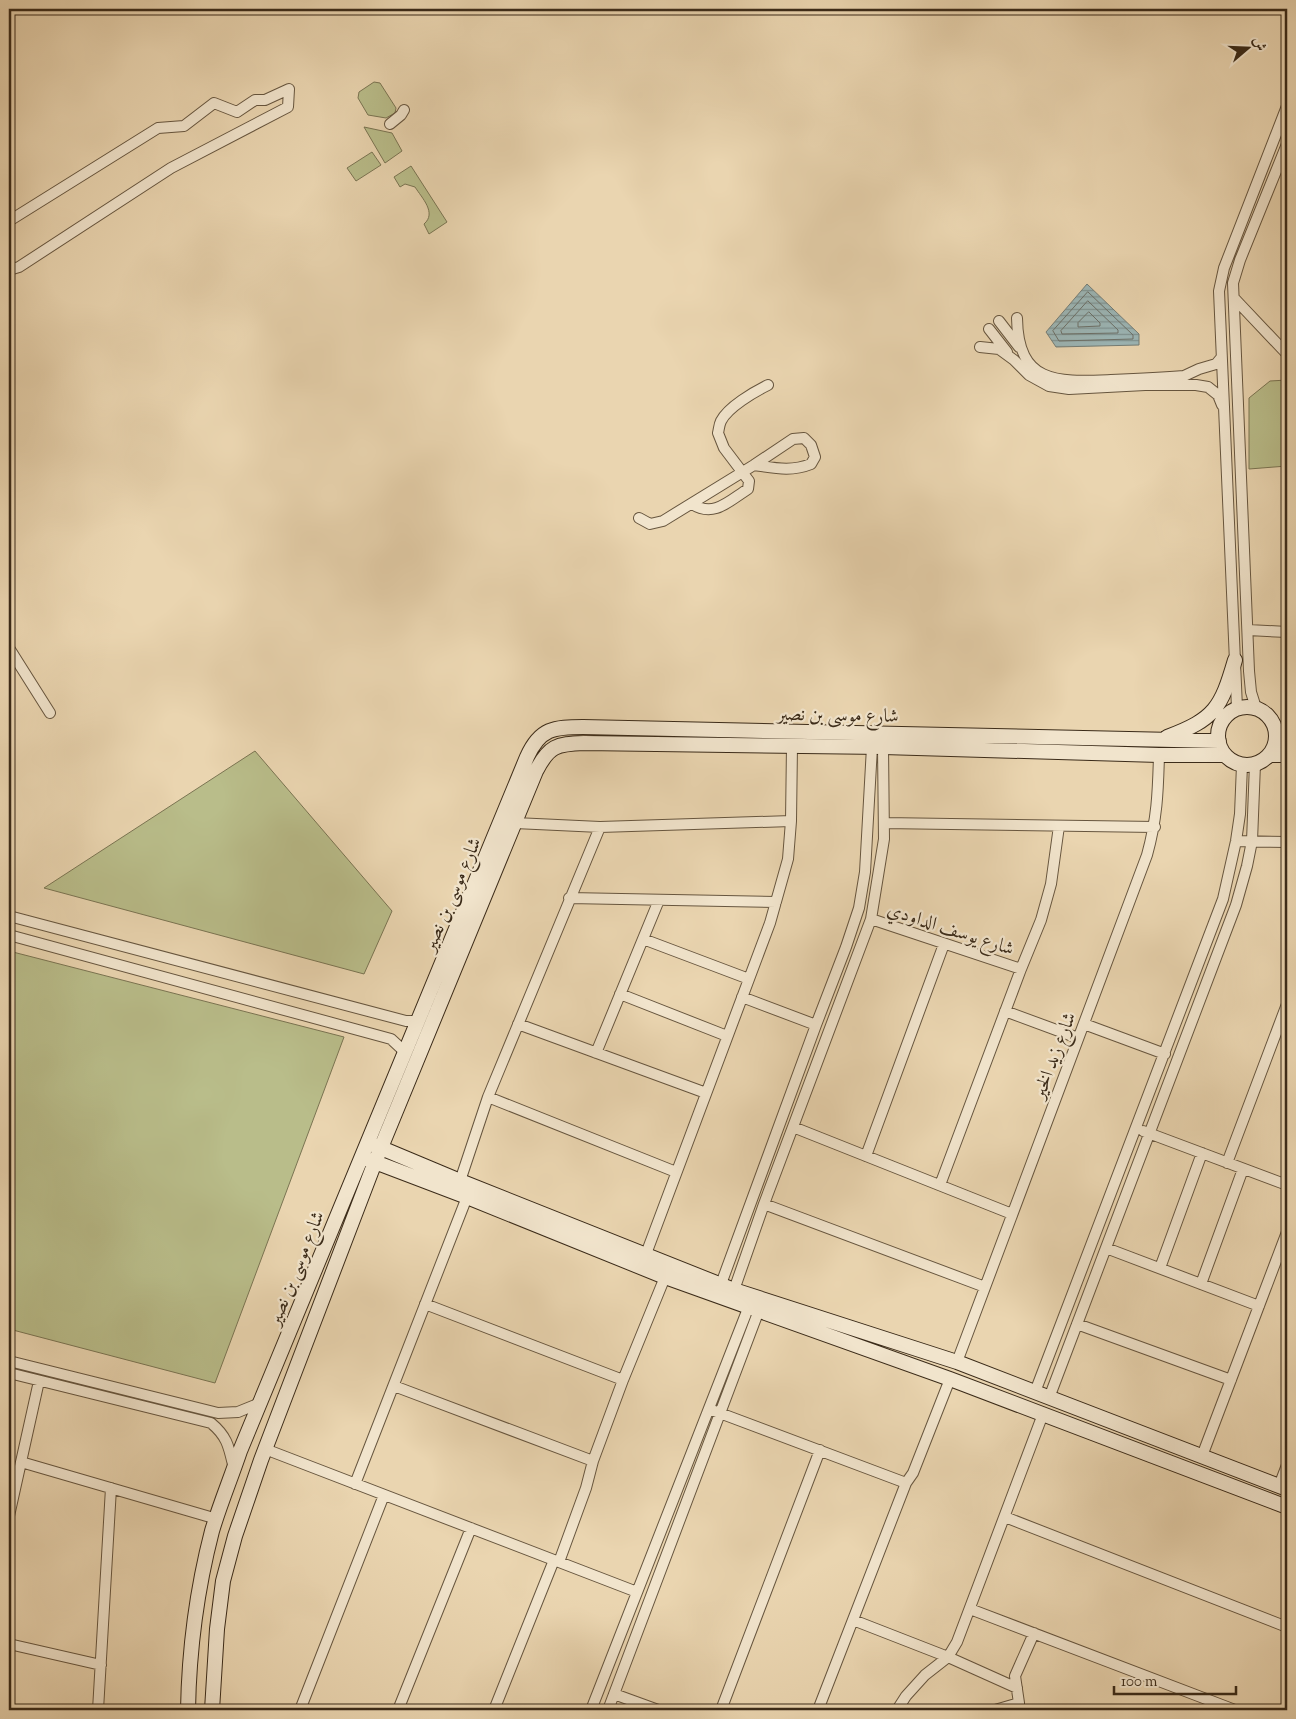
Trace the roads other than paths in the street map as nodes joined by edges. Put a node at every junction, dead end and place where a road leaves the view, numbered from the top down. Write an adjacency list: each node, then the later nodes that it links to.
1 (1287, 106): 15 (street)
2 (404, 110): 3 (street)
3 (390, 124)
4 (1287, 146): 7 (street)
5 (9, 220): 6 (street)
6 (9, 270)
7 (1234, 298): 13 (street); 22 (street)
8 (1017, 318): 12 (street)
9 (999, 321): 12 (street)
10 (989, 329): 14 (street)
11 (980, 347): 14 (street)
12 (1021, 350): 15 (street)
13 (1287, 354)
14 (1012, 358): 17 (street)
15 (1221, 358): 17 (street)
16 (768, 385): 19 (street)
17 (1224, 407): 25 (street)
18 (754, 465): 18 (street); 19 (street)
19 (743, 472): 20 (street); 20 (street)
20 (692, 504): 21 (street)
21 (639, 518)
22 (1248, 630): 23 (street); 27 (street)
23 (1287, 632)
24 (9, 648): 28 (street)
25 (1235, 660): 26 (street); 29 (street)
26 (1237, 708): 27 (street); 30 (street)
27 (1256, 708): 31 (street)
28 (50, 713)
29 (1160, 740): 30 (street, شارع موسى بن نصير); 64 (street, شارع موسى بن نصير)
30 (1219, 741): 35 (street)
31 (1281, 741): 36 (street)
32 (792, 746): 33 (street, شارع موسى بن نصير); 39 (street); 40 (street, شارع موسى بن نصير)
33 (878, 747): 34 (street, شارع موسى بن نصير); 41 (street); 60 (street)
34 (1159, 755): 35 (street, شارع موسى بن نصير); 44 (street, شارع زيد الخير)
35 (1225, 755): 38 (street)
36 (1269, 755): 37 (street); 38 (street)
37 (1287, 755)
38 (1249, 764): 45 (street); 46 (street)
39 (791, 821): 43 (street); 50 (street)
40 (514, 823): 43 (street); 78 (street, شارع موسى بن نصير)
41 (884, 823): 42 (street); 52 (street)
42 (1059, 826): 44 (street); 56 (street)
43 (600, 827): 48 (street)
44 (1155, 827): 66 (street, شارع زيد الخير)
45 (1236, 841): 46 (street); 72 (street)
46 (1252, 841): 47 (street); 77 (street)
47 (1287, 842)
48 (569, 898): 49 (street); 65 (street)
49 (659, 900): 50 (street); 54 (street)
50 (776, 902): 57 (street)
51 (9, 916): 64 (street)
52 (871, 919): 55 (street, شارع يوسف الداودي); 62 (street)
53 (9, 935): 70 (street)
54 (643, 939): 57 (street); 58 (street)
55 (944, 944): 56 (street, شارع يوسف الداودي); 80 (street)
56 (1021, 969): 63 (street)
57 (749, 979): 59 (street)
58 (620, 994): 68 (street); 71 (street)
59 (742, 997): 67 (street); 68 (street)
60 (826, 1000): 62 (street); 67 (street)
61 (1287, 1004): 83 (street)
62 (838, 1005): 75 (street)
63 (1005, 1011): 69 (street); 87 (street)
64 (418, 1021): 70 (street, شارع موسى بن نصير)
65 (518, 1024): 71 (street); 74 (street)
66 (1084, 1024): 69 (street, شارع زيد الخير); 72 (street)
67 (816, 1026): 98 (street)
68 (728, 1036): 73 (street)
69 (1078, 1038): 91 (street, شارع زيد الخير)
70 (405, 1052): 78 (street, شارع موسى بن نصير)
71 (596, 1052): 73 (street)
72 (1165, 1054): 76 (street)
73 (706, 1093): 85 (street)
74 (488, 1097): 85 (street); 86 (street)
75 (793, 1127): 80 (street); 90 (street)
76 (1136, 1129): 77 (street); 112 (street)
77 (1149, 1133): 79 (street); 93 (street)
78 (374, 1145): 81 (street, شارع موسى بن نصير); 82 (street, شارع موسى بن نصير); 86 (street)
79 (1202, 1153): 83 (street); 95 (street)
80 (866, 1156): 87 (street)
81 (361, 1158): 82 (street); 114 (street, شارع موسى بن نصير)
82 (375, 1162): 89 (street); 118 (street, شارع موسى بن نصير)
83 (1227, 1163): 84 (street)
84 (1243, 1169): 88 (street); 97 (street)
85 (676, 1172): 94 (street)
86 (460, 1181): 94 (street)
87 (940, 1185): 91 (street)
88 (1287, 1185)
89 (467, 1197): 96 (street); 100 (street)
90 (764, 1204): 98 (street); 99 (street)
91 (1012, 1214): 99 (street, شارع زيد الخير)
92 (1287, 1232): 101 (street)
93 (1106, 1248): 95 (street); 103 (street)
94 (646, 1254): 98 (street)
95 (1160, 1268): 97 (street)
96 (665, 1278): 102 (street); 109 (street)
97 (1201, 1284): 101 (street)
98 (728, 1287): 105 (street)
99 (985, 1287): 105 (street, شارع زيد الخير)
100 (425, 1304): 109 (street); 111 (street)
101 (1259, 1306): 110 (street)
102 (754, 1308): 107 (street); 115 (street); 116 (street)
103 (1077, 1324): 110 (street); 113 (street)
104 (9, 1361): 114 (street)
105 (956, 1362): 112 (street)
106 (9, 1373): 108 (street)
107 (950, 1379): 117 (street); 125 (street)
108 (39, 1380): 122 (street); 124 (street)
109 (623, 1380): 121 (street)
110 (1231, 1380): 120 (street)
111 (394, 1386): 121 (street); 126 (street)
112 (1034, 1392): 113 (street)
113 (1049, 1398): 120 (street)
114 (260, 1403): 124 (street, شارع موسى بن نصير)
115 (709, 1409): 116 (street); 136 (street)
116 (721, 1413): 119 (street); 145 (street)
117 (1043, 1414): 130 (street); 132 (street)
118 (265, 1449): 126 (street); 148 (street, شارع موسى بن نصير)
119 (820, 1450): 125 (street); 155 (street)
120 (1202, 1456): 127 (street)
121 (592, 1461): 135 (street)
122 (21, 1462): 128 (street); 131 (street)
123 (1287, 1465): 127 (street)
124 (234, 1469): 133 (street, شارع موسى بن نصير)
125 (906, 1483): 138 (street)
126 (355, 1484): 129 (street)
127 (1283, 1487)
128 (111, 1488): 133 (street); 143 (street)
129 (384, 1495): 134 (street); 149 (street)
130 (1287, 1508)
131 (9, 1516)
132 (1004, 1517): 137 (street); 139 (street)
133 (217, 1518): 147 (street, شارع موسى بن نصير)
134 (471, 1528): 135 (street); 150 (street)
135 (556, 1561): 136 (street); 151 (street)
136 (637, 1592): 152 (street)
137 (970, 1609): 140 (street); 142 (street)
138 (853, 1620): 142 (street); 156 (street)
139 (1287, 1628)
140 (1034, 1633): 144 (street); 159 (street)
141 (9, 1644): 143 (street)
142 (948, 1657): 144 (street); 157 (street)
143 (101, 1665): 146 (street)
144 (1017, 1688): 158 (street)
145 (614, 1694): 153 (street); 154 (street)
146 (98, 1710)
147 (188, 1710)
148 (212, 1710)
149 (300, 1710)
150 (398, 1710)
151 (494, 1710)
152 (590, 1710)
153 (608, 1710)
154 (658, 1710)
155 (721, 1710)
156 (818, 1710)
157 (898, 1710)
158 (995, 1710)
159 (1235, 1710)

